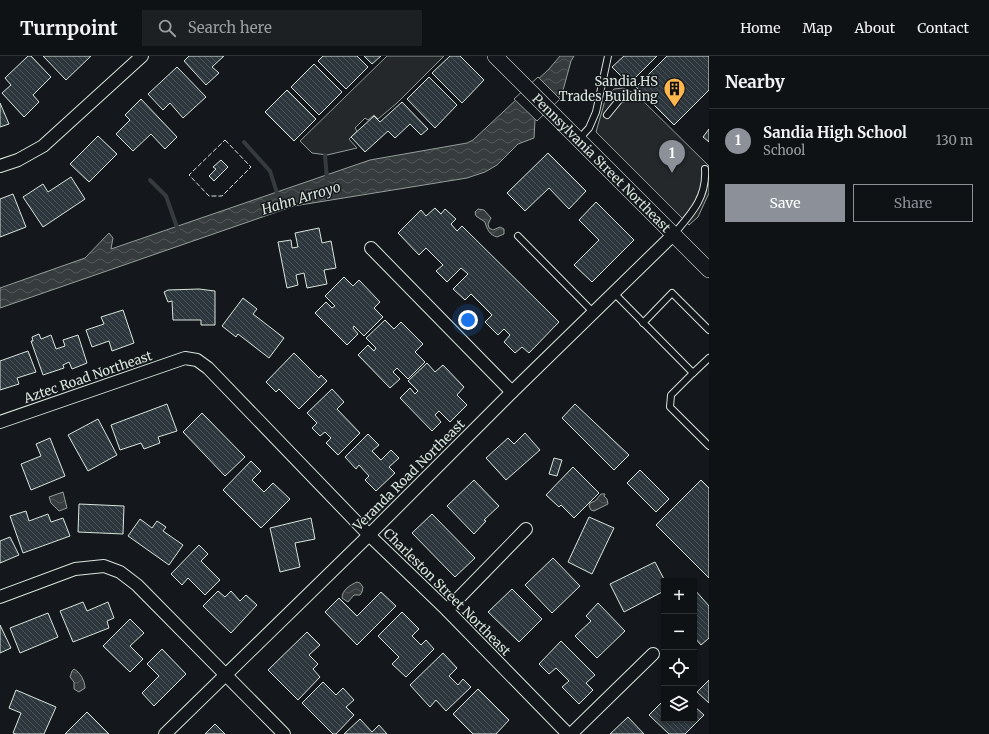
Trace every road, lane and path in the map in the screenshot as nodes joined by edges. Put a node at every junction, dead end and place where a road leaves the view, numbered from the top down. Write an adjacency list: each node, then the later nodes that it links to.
1 (142, 56): 7 (street)
2 (495, 56): 6 (street, Pennsylvania Street Northeast)
3 (608, 56): 6 (lane)
4 (630, 97): 5 (lane)
5 (607, 115)
6 (578, 140): 9 (street, Pennsylvania Street Northeast)
7 (0, 166)
8 (705, 169): 9 (lane)
9 (673, 235): 12 (street, Pennsylvania Street Northeast); 13 (street, Veranda Road Northeast)
10 (518, 236): 14 (lane)
11 (371, 248): 20 (street)
12 (709, 270)
13 (614, 293): 14 (street, Veranda Road Northeast); 15 (lane)
14 (593, 312): 20 (street, Veranda Road Northeast)
15 (643, 323): 16 (lane); 19 (lane)
16 (709, 330)
17 (185, 358): 21 (street, Aztec Road Northeast); 24 (street, Charleston Street Northeast)
18 (709, 358): 19 (lane)
19 (693, 373): 22 (lane)
20 (512, 392): 24 (street, Veranda Road Northeast)
21 (0, 422)
22 (709, 446)
23 (526, 529): 26 (street)
24 (369, 535): 26 (street, Charleston Street Northeast); 28 (street, Veranda Road Northeast)
25 (0, 598): 28 (street)
26 (447, 610): 31 (street, Charleston Street Northeast)
27 (653, 654): 32 (street)
28 (226, 674): 29 (street, Veranda Road Northeast); 30 (street)
29 (165, 734)
30 (284, 734)
31 (568, 734)
32 (571, 734)

